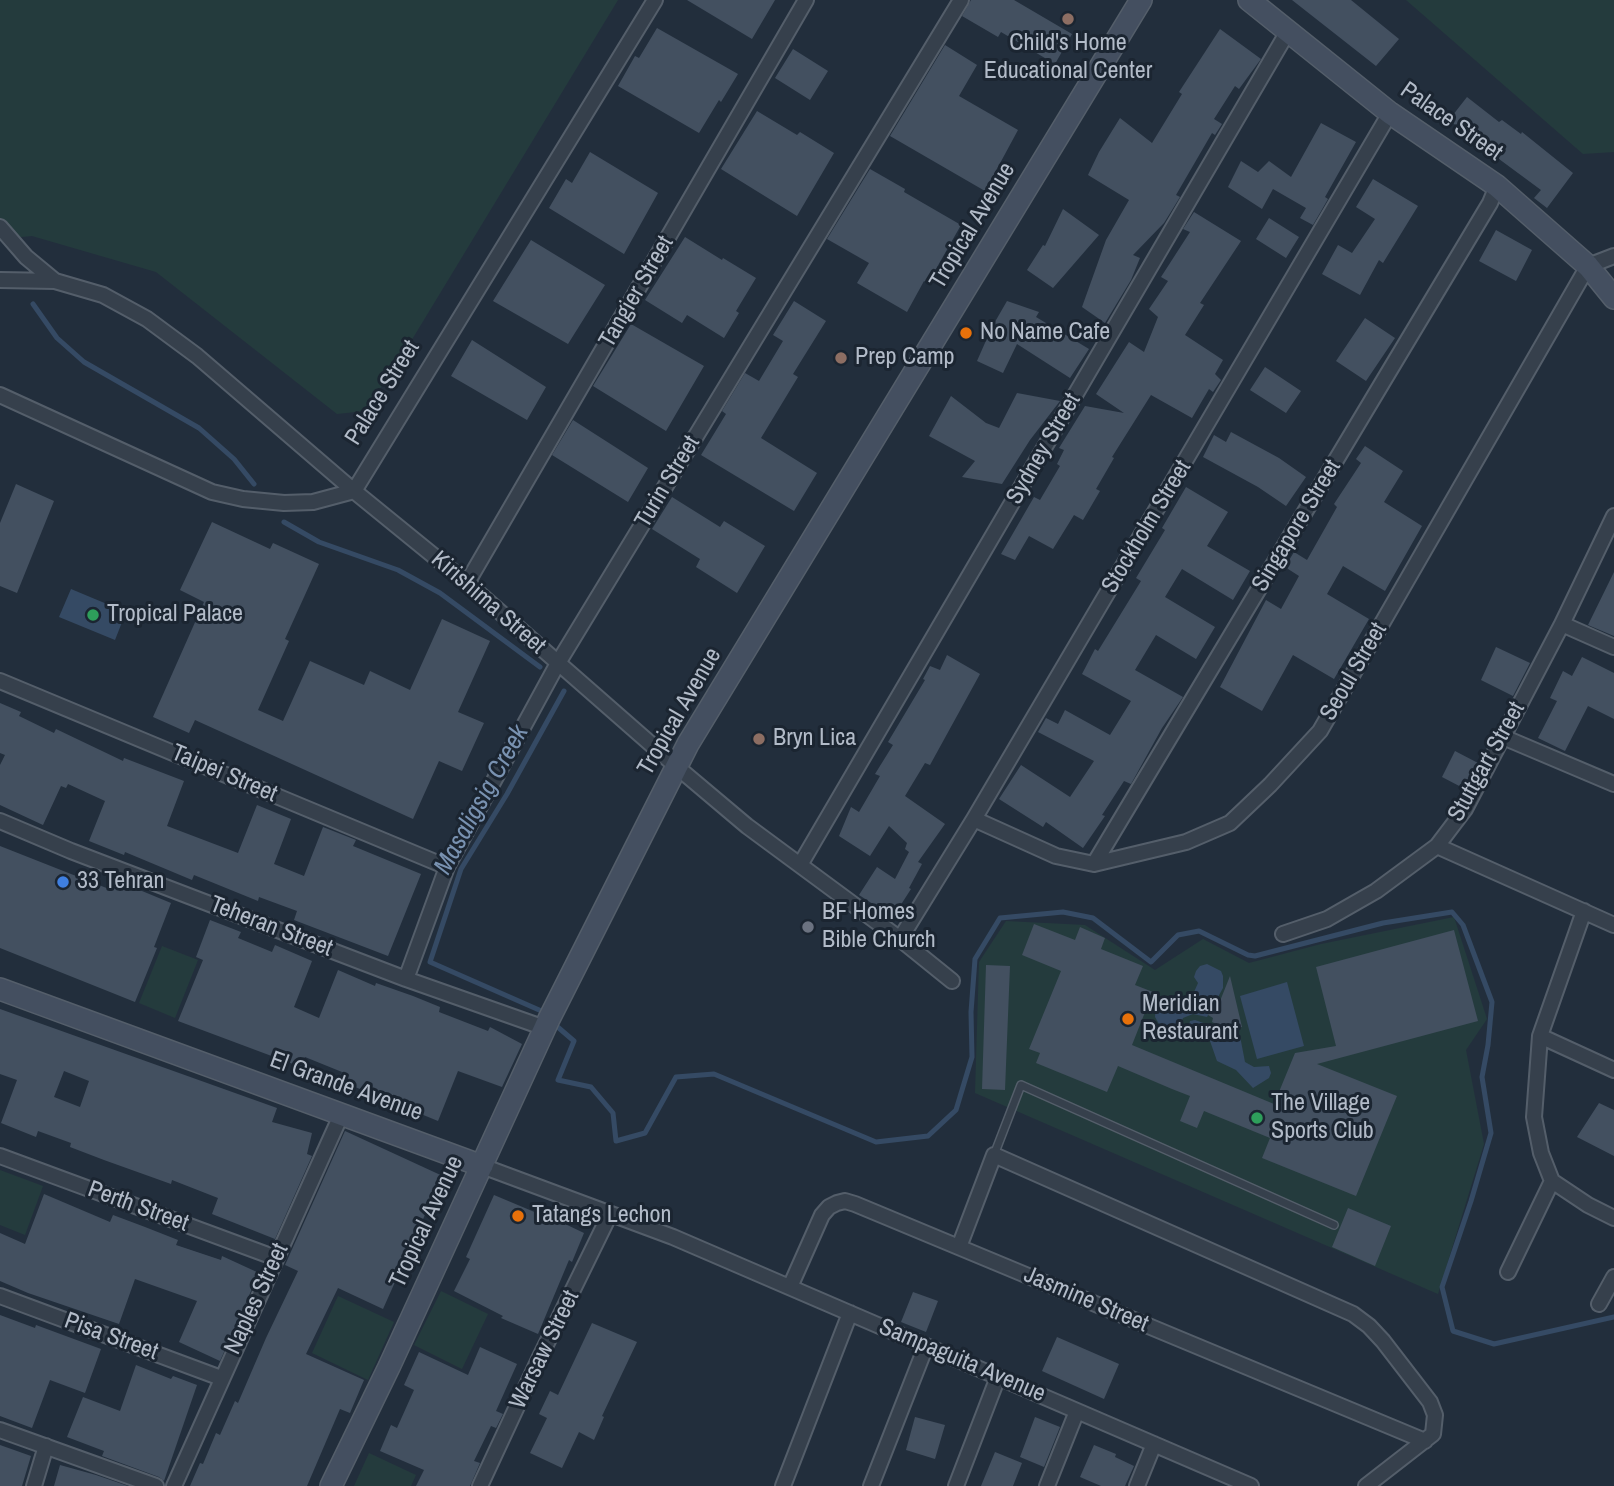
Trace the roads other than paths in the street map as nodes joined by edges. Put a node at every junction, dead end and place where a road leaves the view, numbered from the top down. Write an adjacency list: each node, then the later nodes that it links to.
1 (655, 0): 16 (street, Palace Street)
2 (806, 0): 18 (street, Tangier Street)
3 (961, 0): 21 (street, Turin Street)
4 (1141, 0): 24 (street, Tropical Avenue)
5 (1249, 0): 6 (street, Palace Street)
6 (1287, 33): 7 (street, Palace Street); 30 (street, Sydney Street)
7 (1390, 113): 8 (street, Palace Street); 26 (street, Stockholm Street)
8 (1497, 186): 11 (street, Palace Street); 29 (street, Singapore Street)
9 (0, 227): 13 (street)
10 (1614, 256): 11 (street)
11 (1588, 266): 14 (street, Palace Street); 29 (street, Seoul Street)
12 (0, 280): 13 (street, Kirishima Street)
13 (55, 281): 16 (street, Kirishima Street)
14 (1614, 298)
15 (0, 395): 16 (street)
16 (354, 491): 18 (street, Kirishima Street)
17 (1614, 516): 19 (street, Stuttgart Street)
18 (467, 583): 21 (street, Kirishima Street)
19 (1562, 624): 20 (street); 23 (street, Stuttgart Street)
20 (1614, 647)
21 (558, 663): 24 (street, Kirishima Street); 31 (street, Turin Street)
22 (0, 681): 31 (street, Taipei Street)
23 (1503, 737): 25 (street); 28 (street, Stuttgart Street)
24 (677, 767): 30 (street, Kirishima Street); 39 (street, Tropical Avenue)
25 (1614, 784)
26 (974, 820): 29 (street, Seoul Street); 35 (street, Stockholm Street)
27 (0, 821): 36 (street, Teheran Street)
28 (1437, 846): 32 (street); 34 (street, Stuttgart Street)
29 (1094, 864)
30 (800, 865): 35 (street, Kirishima Street)
31 (447, 867): 36 (street, Turin Street)
32 (1584, 911): 33 (street); 40 (street)
33 (1614, 925)
34 (1283, 934)
35 (900, 939): 37 (street, Kirishima Street)
36 (407, 979): 39 (street, Teheran Street)
37 (952, 981)
38 (0, 989): 42 (street, El Grande Avenue)
39 (545, 1028): 45 (street, Tropical Avenue)
40 (1540, 1036): 41 (street); 46 (street)
41 (1614, 1070)
42 (342, 1113): 45 (street, El Grande Avenue); 52 (street, Naples Street)
43 (994, 1155): 49 (lane); 51 (street); 64 (street)
44 (0, 1156): 52 (street, Perth Street)
45 (482, 1166): 47 (street, El Grande Avenue); 71 (street, Tropical Avenue)
46 (1552, 1181): 48 (street); 53 (street)
47 (610, 1214): 50 (street, El Grande Avenue); 72 (street, Warsaw Street)
48 (1614, 1218)
49 (1334, 1225)
50 (673, 1237): 55 (street, Sampaguita Avenue)
51 (959, 1247): 55 (street, Jasmine Street); 64 (street, Jasmine Street)
52 (276, 1258): 61 (street, Naples Street)
53 (1508, 1272)
54 (1614, 1277): 57 (street)
55 (790, 1287): 58 (street, Sampaguita Avenue)
56 (0, 1296): 61 (street, Pisa Street)
57 (1599, 1304)
58 (850, 1313): 59 (street, Sampaguita Avenue); 73 (street)
59 (926, 1346): 60 (street, Sampaguita Avenue); 74 (street)
60 (998, 1377): 62 (street, Sampaguita Avenue); 75 (street)
61 (221, 1378): 70 (street, Naples Street)
62 (1077, 1411): 65 (street, Sampaguita Avenue); 76 (street)
63 (0, 1430): 66 (street)
64 (1424, 1441): 79 (street)
65 (1154, 1444): 67 (street, Sampaguita Avenue); 77 (street)
66 (46, 1446): 68 (street); 69 (street)
67 (1231, 1482): 78 (street, Sampaguita Avenue)
68 (34, 1486)
69 (156, 1486)
70 (174, 1486)
71 (331, 1486)
72 (480, 1486)
73 (783, 1486)
74 (871, 1486)
75 (956, 1486)
76 (1047, 1486)
77 (1137, 1486)
78 (1251, 1486)
79 (1366, 1486)

